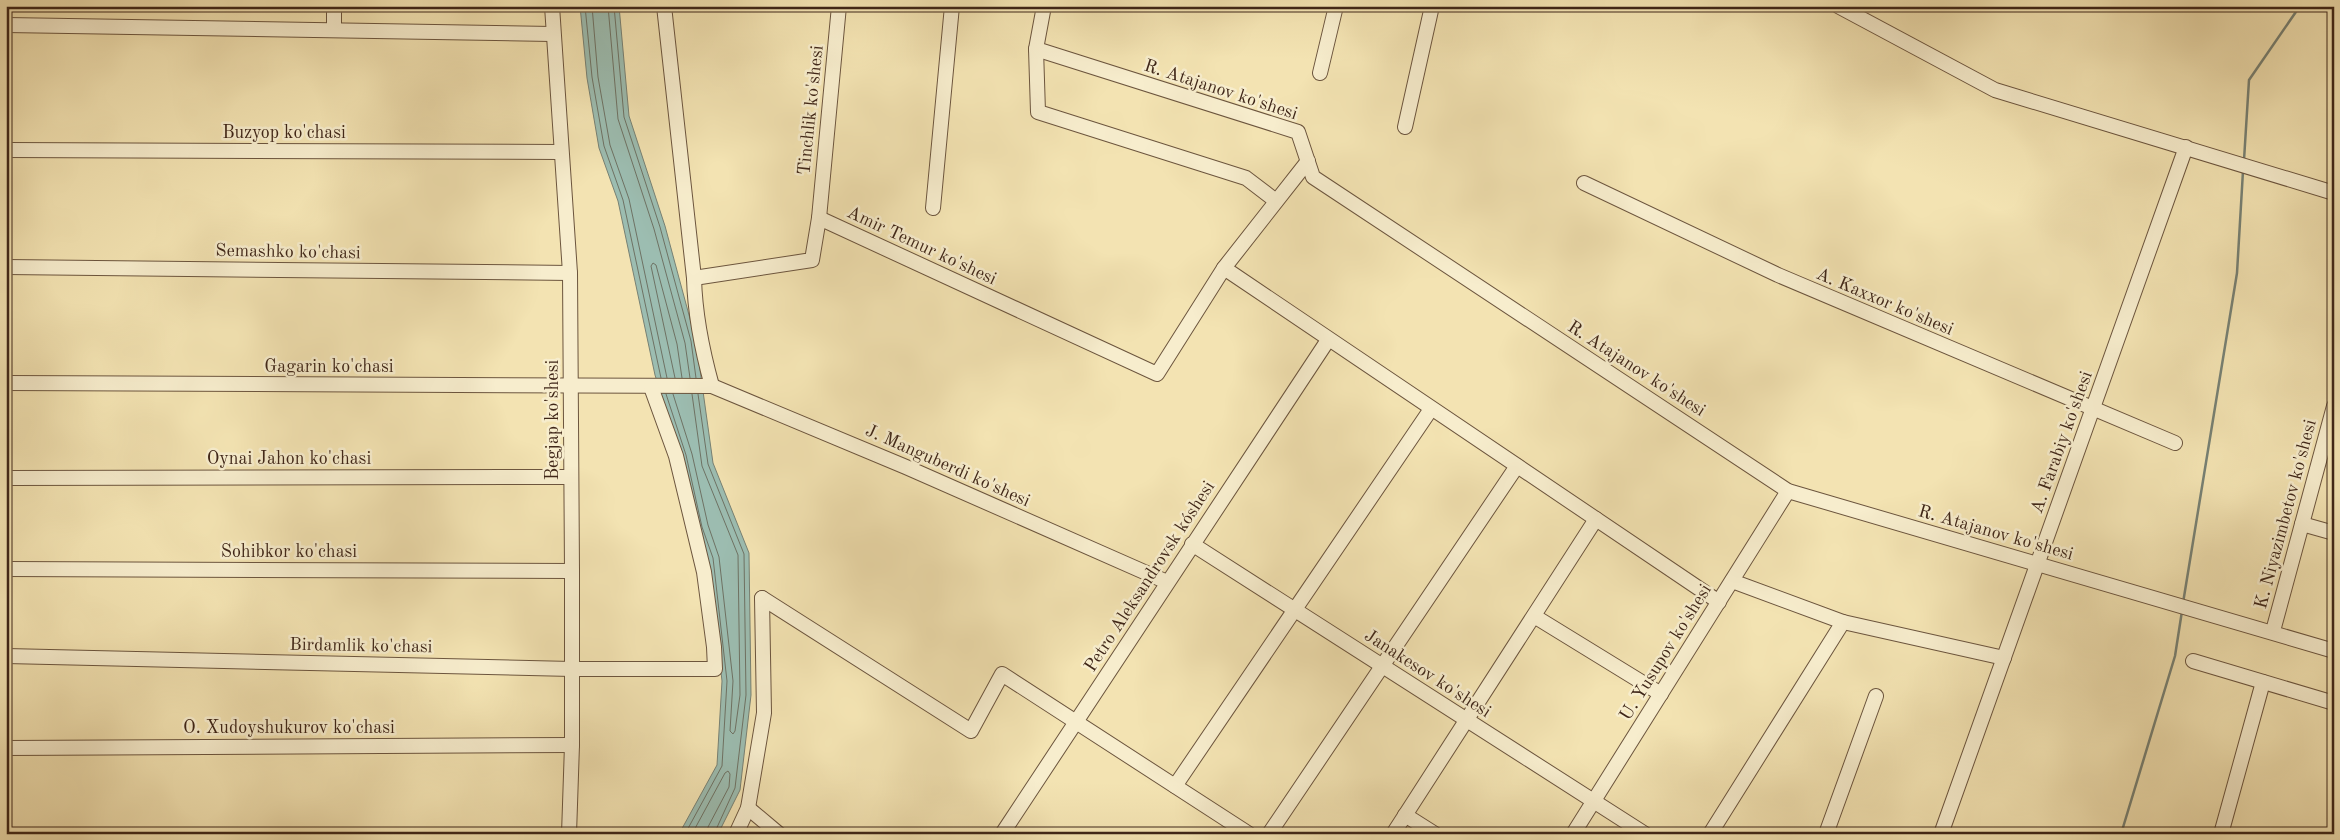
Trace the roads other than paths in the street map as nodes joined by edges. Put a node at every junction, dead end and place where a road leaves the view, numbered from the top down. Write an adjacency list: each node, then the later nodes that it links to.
1 (334, 6): 11 (street)
2 (552, 6): 12 (street, Begjap ko'shesi)
3 (664, 6): 28 (street)
4 (839, 6): 24 (street, Tinchlik ko'shesi)
5 (952, 6): 23 (street)
6 (1044, 6): 13 (street)
7 (1336, 6): 14 (street)
8 (1432, 6): 15 (street)
9 (1838, 6): 16 (street)
10 (6, 25): 11 (street)
11 (334, 30): 12 (street)
12 (552, 34): 18 (street, Begjap ko'shesi)
13 (1036, 49): 19 (street, R. Atajanov ko'shesi); 22 (street)
14 (1320, 73)
15 (1405, 127)
16 (2186, 147): 21 (street); 36 (street, A. Farabiy ko'shesi)
17 (6, 150): 18 (street, Buzyop ko'chasi)
18 (561, 152): 27 (street, Begjap ko'shesi)
19 (1308, 161): 22 (street); 41 (street, R. Atajanov ko'shesi)
20 (1584, 183): 36 (street, A. Kaxxor ko'shesi)
21 (2334, 192)
22 (1276, 201): 26 (street)
23 (933, 208)
24 (819, 218): 26 (street, Amir Temur ko'shesi); 28 (street, Amir Temur ko'shesi)
25 (6, 267): 27 (street, Semashko ko'chasi)
26 (1224, 268): 29 (street)
27 (570, 273): 31 (street, Begjap ko'shesi)
28 (694, 278): 32 (street)
29 (1328, 340): 35 (street); 45 (street, Petro Aleksandrovsk kóshesi)
30 (6, 383): 31 (street, Gagarin ko'chasi)
31 (571, 386): 33 (street, Gagarin ko'chasi); 39 (street, Begjap ko'shesi)
32 (708, 386): 33 (street, Gagarin ko'chasi); 50 (street, J. Manguberdi ko'shesi)
33 (654, 387): 61 (street, Birdamlik ko'chasi)
34 (2334, 406): 43 (street, K. Niyazimbetov ko'shesi)
35 (1432, 409): 38 (street); 52 (street)
36 (2093, 410): 37 (street, A. Kaxxor ko'shesi); 46 (street, A. Farabiy ko'shesi)
37 (2175, 443)
38 (1517, 466): 42 (street); 60 (street)
39 (571, 477): 40 (street, Oynai Jahon ko'chasi); 48 (street, Begjap ko'shesi)
40 (6, 478)
41 (1788, 491): 46 (street, R. Atajanov ko'shesi); 49 (street, U. Yusupov ko'shesi)
42 (1596, 519): 51 (street); 53 (street)
43 (2302, 524): 44 (street); 55 (street, K. Niyazimbetov ko'shesi)
44 (2334, 533)
45 (1192, 544): 50 (street, Petro Aleksandrovsk kóshesi); 52 (street, Janakesov ko'shesi)
46 (2038, 564): 55 (street, R. Atajanov ko'shesi); 58 (street, A. Farabiy ko'shesi)
47 (6, 569): 48 (street, Sohibkor ko'chasi)
48 (572, 571): 61 (street, Begjap ko'shesi)
49 (1732, 581): 51 (street, U. Yusupov ko'shesi); 54 (street)
50 (1166, 582): 66 (street, Petro Aleksandrovsk kóshesi)
51 (1719, 602): 63 (street, U. Yusupov ko'shesi)
52 (1295, 610): 60 (street, Janakesov ko'shesi); 70 (street)
53 (1534, 616): 63 (street); 67 (street)
54 (1843, 622): 58 (street); 84 (street)
55 (2273, 631): 56 (street, R. Atajanov ko'shesi)
56 (2334, 651)
57 (6, 656): 61 (street, Birdamlik ko'chasi)
58 (2004, 658): 86 (street, A. Farabiy ko'shesi)
59 (2193, 661): 62 (street)
60 (1382, 666): 67 (street, Janakesov ko'shesi); 79 (street)
61 (572, 669): 68 (street, Begjap ko'shesi)
62 (2263, 682): 65 (street); 87 (street)
63 (1661, 694): 71 (street, U. Yusupov ko'shesi)
64 (1876, 696): 85 (street)
65 (2334, 703)
66 (1076, 720): 70 (street); 72 (street); 77 (street, Petro Aleksandrovsk kóshesi)
67 (1467, 721): 71 (street, Janakesov ko'shesi); 73 (street)
68 (572, 745): 69 (street, O. Xudoyshukurov ko'chasi); 74 (street, Begjap ko'shesi)
69 (6, 748)
70 (1176, 786): 78 (street)
71 (1593, 802): 82 (street, U. Yusupov ko'shesi); 83 (street, Janakesov ko'shesi)
72 (748, 808): 75 (street); 76 (street)
73 (1405, 815): 80 (street); 81 (street)
74 (569, 834)
75 (736, 834)
76 (779, 834)
77 (1002, 834)
78 (1249, 834)
79 (1269, 834)
80 (1393, 834)
81 (1435, 834)
82 (1573, 834)
83 (1644, 834)
84 (1710, 834)
85 (1826, 834)
86 (1941, 834)
87 (2221, 834)

